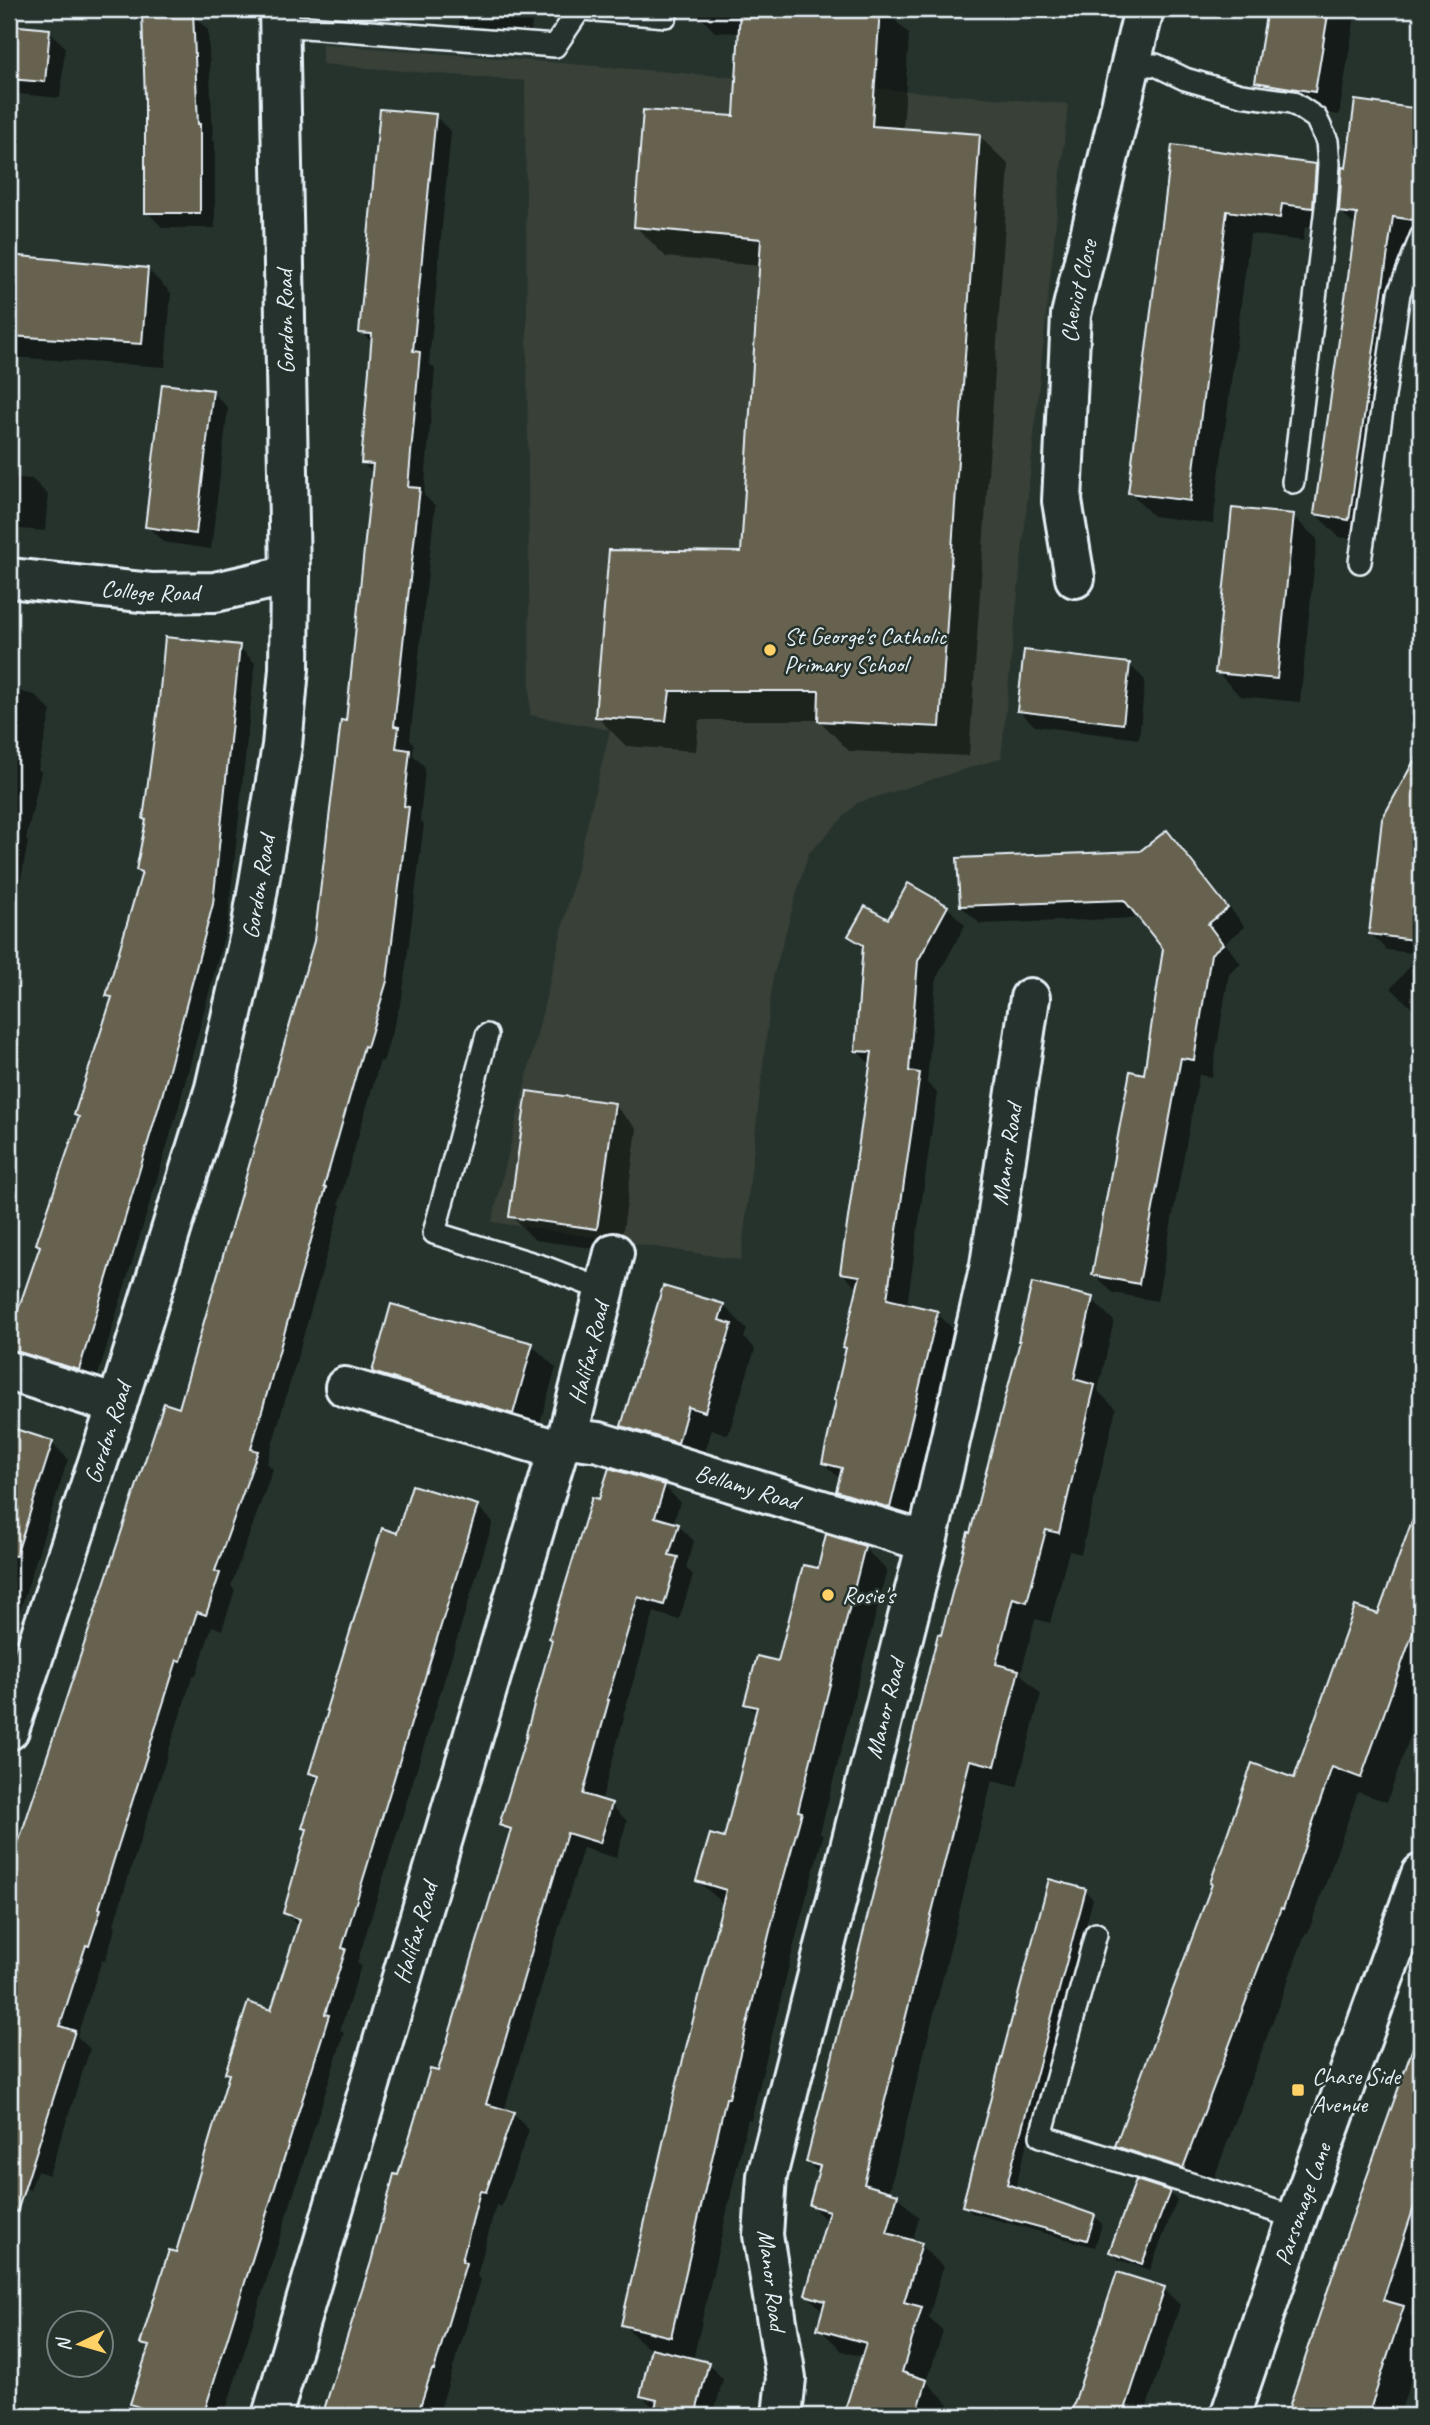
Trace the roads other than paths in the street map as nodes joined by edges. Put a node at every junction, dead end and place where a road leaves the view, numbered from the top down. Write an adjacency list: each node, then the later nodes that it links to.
1 (581, 9): 3 (lane); 4 (lane)
2 (1144, 9): 5 (street, Cheviot Close)
3 (666, 16)
4 (279, 17): 9 (street, Gordon Road)
5 (1130, 65): 7 (lane); 11 (street, Cheviot Close)
6 (1421, 237): 8 (lane)
7 (1293, 482)
8 (1360, 562)
9 (290, 575): 10 (street, College Road); 18 (street, Gordon Road)
10 (9, 578)
11 (1076, 578)
12 (1030, 998): 20 (street, Manor Road)
13 (487, 1035): 15 (lane)
14 (614, 1253): 15 (street, Halifax Road)
15 (604, 1290): 19 (street, Halifax Road)
16 (9, 1371): 18 (street)
17 (345, 1387): 19 (street)
18 (117, 1405): 21 (street, Gordon Road)
19 (563, 1444): 20 (street, Bellamy Road); 25 (street, Halifax Road)
20 (927, 1542): 26 (street, Manor Road)
21 (9, 1730)
22 (1421, 1874): 24 (street, Parsonage Lane)
23 (1096, 1934): 24 (lane)
24 (1297, 2218): 27 (street, Parsonage Lane)
25 (272, 2416)
26 (782, 2416)
27 (1230, 2416)

